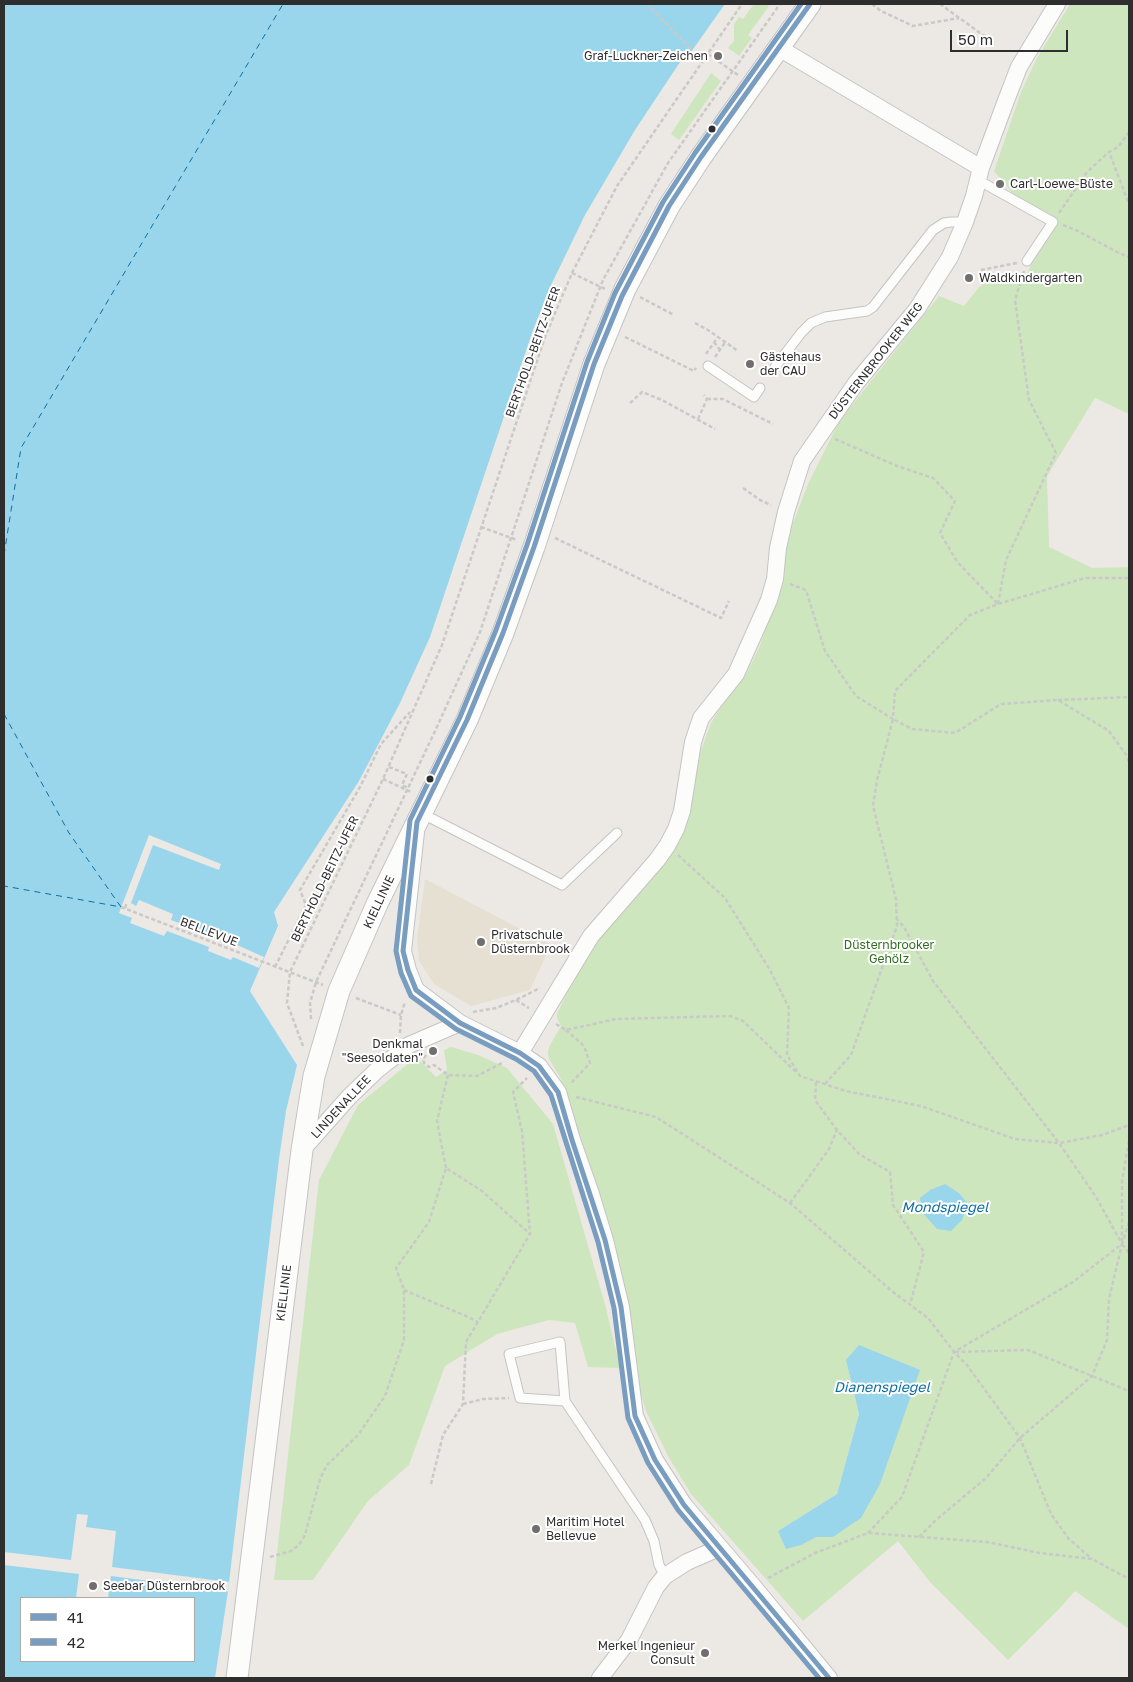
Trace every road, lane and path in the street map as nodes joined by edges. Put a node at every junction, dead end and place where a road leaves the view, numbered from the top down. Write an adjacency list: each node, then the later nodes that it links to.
1 (647, 4): 10 (path)
2 (742, 4): 11 (path, BERTHOLD-BEITZ-UFER)
3 (810, 4): 9 (street, KIELLINIE)
4 (872, 4): 7 (path)
5 (940, 4): 7 (path)
6 (1057, 4): 15 (street, DÜSTERNBROOKER WEG)
7 (959, 18): 8 (path)
8 (994, 43)
9 (779, 48): 15 (street); 24 (street, KIELLINIE)
10 (692, 50)
11 (708, 53): 12 (path); 22 (path, BERTHOLD-BEITZ-UFER)
12 (738, 75)
13 (1129, 132): 14 (path)
14 (1109, 152): 16 (path); 18 (path)
15 (980, 174): 17 (street, DÜSTERNBROOKER WEG); 18 (lane)
16 (1129, 204)
17 (965, 222): 33 (lane); 42 (street, DÜSTERNBROOKER WEG)
18 (1053, 222): 19 (path); 20 (lane)
19 (1129, 257)
20 (1027, 261): 21 (path); 51 (path)
21 (980, 270)
22 (572, 274): 23 (path); 45 (path, BERTHOLD-BEITZ-UFER)
23 (601, 287)
24 (625, 290): 25 (path); 46 (street, KIELLINIE)
25 (674, 315)
26 (695, 323): 28 (path)
27 (714, 342): 30 (path)
28 (726, 342): 30 (path); 31 (path)
29 (642, 346): 34 (path)
30 (720, 350): 32 (path)
31 (738, 351)
32 (708, 366): 35 (lane)
33 (775, 367)
34 (694, 371)
35 (760, 388)
36 (704, 395): 37 (path)
37 (707, 400): 39 (path); 40 (path)
38 (630, 403): 39 (path)
39 (698, 419): 41 (path)
40 (773, 424)
41 (715, 429)
42 (822, 433): 44 (street, DÜSTERNBROOKER WEG); 51 (path)
43 (743, 488): 44 (path)
44 (786, 512): 49 (street, DÜSTERNBROOKER WEG)
45 (481, 526): 47 (path); 54 (path, BERTHOLD-BEITZ-UFER)
46 (539, 530): 50 (path); 59 (street, KIELLINIE)
47 (511, 538)
48 (1129, 578): 51 (path)
49 (775, 579): 55 (path); 61 (street, DÜSTERNBROOKER WEG)
50 (729, 601)
51 (998, 604): 55 (path)
52 (1129, 697): 53 (path)
53 (1058, 700): 55 (path); 56 (path)
54 (413, 709): 57 (path, BERTHOLD-BEITZ-UFER); 64 (path, BERTHOLD-BEITZ-UFER)
55 (893, 719): 63 (path)
56 (1129, 763)
57 (389, 767): 58 (path, BERTHOLD-BEITZ-UFER); 58 (path)
58 (383, 779): 65 (path, BERTHOLD-BEITZ-UFER)
59 (419, 818): 60 (lane); 67 (street); 68 (street, KIELLINIE)
60 (617, 834)
61 (667, 846): 66 (street, DÜSTERNBROOKER WEG); 78 (path)
62 (127, 902): 64 (path, BELLEVUE)
63 (896, 918): 80 (path); 85 (path)
64 (275, 967): 65 (path, BELLEVUE)
65 (290, 972): 68 (path, BELLEVUE); 74 (path, BERTHOLD-BEITZ-UFER)
66 (561, 986): 70 (street, DÜSTERNBROOKER WEG); 71 (path)
67 (416, 990): 69 (path); 71 (street)
68 (339, 991): 69 (path, BELLEVUE); 86 (street, KIELLINIE)
69 (401, 1016): 73 (path)
70 (544, 1016): 72 (path); 75 (street, DÜSTERNBROOKER WEG)
71 (460, 1023): 73 (street, LINDENALLEE); 75 (street)
72 (566, 1030): 78 (path); 81 (path)
73 (416, 1048): 77 (path); 86 (street, LINDENALLEE)
74 (305, 1052)
75 (520, 1053): 76 (street); 77 (path)
76 (539, 1066): 81 (street); 90 (path)
77 (448, 1075): 87 (path)
78 (800, 1076): 79 (path)
79 (816, 1081): 80 (path); 83 (path)
80 (825, 1084): 85 (path)
81 (560, 1092): 88 (path); 106 (street)
82 (1129, 1125): 85 (path)
83 (837, 1130): 88 (path); 94 (path)
84 (1129, 1142): 91 (path)
85 (1059, 1143): 91 (path)
86 (302, 1150): 112 (street, KIELLINIE)
87 (446, 1168): 90 (path); 93 (path)
88 (790, 1203): 94 (path)
89 (1129, 1222): 91 (path)
90 (530, 1234): 95 (path)
91 (1122, 1244): 92 (path); 96 (path); 97 (path)
92 (1129, 1253)
93 (404, 1290): 95 (path); 107 (path)
94 (910, 1305): 96 (path)
95 (478, 1322): 101 (path)
96 (954, 1352): 97 (path); 102 (path); 104 (path)
97 (1092, 1376): 98 (path); 102 (path)
98 (1129, 1391)
99 (520, 1398): 100 (lane); 100 (lane); 101 (path)
100 (565, 1401): 109 (lane)
101 (463, 1404): 103 (path)
102 (1020, 1438): 105 (path); 108 (path)
103 (431, 1484)
104 (868, 1533): 105 (path); 111 (path)
105 (918, 1538): 108 (path)
106 (719, 1548): 109 (street); 111 (street)
107 (267, 1558)
108 (1092, 1559): 110 (path)
109 (665, 1576): 113 (street)
110 (1129, 1579)
111 (753, 1586): 114 (street)
112 (237, 1678)
113 (600, 1678)
114 (829, 1678)

